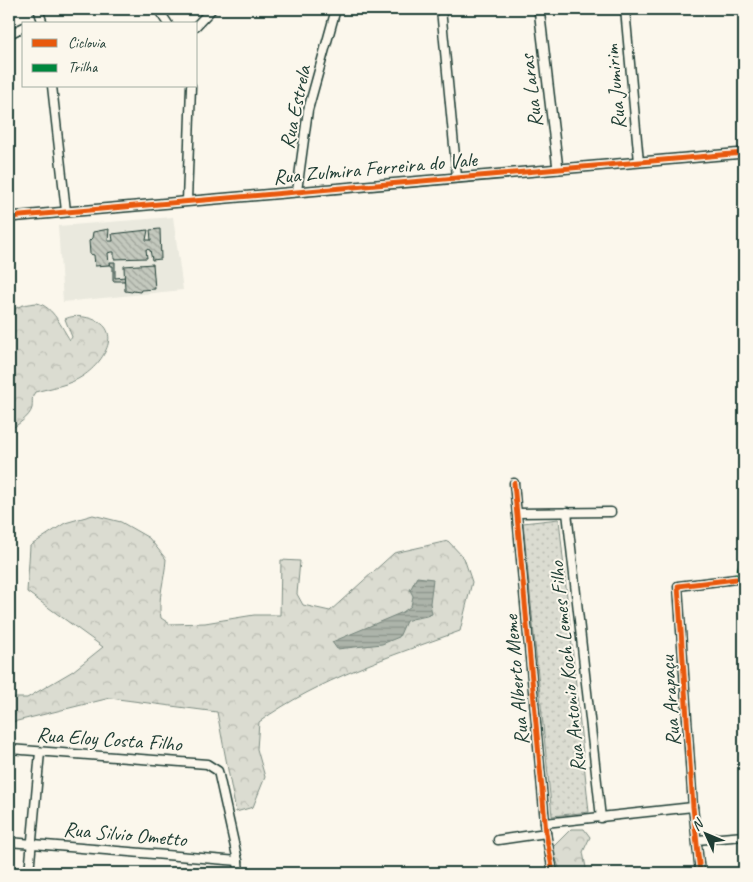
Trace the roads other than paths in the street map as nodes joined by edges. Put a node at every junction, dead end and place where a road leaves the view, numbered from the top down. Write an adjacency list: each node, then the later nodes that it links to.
1 (38, 9): 8 (street)
2 (158, 9): 9 (street)
3 (212, 9): 10 (street)
4 (336, 9): 19 (street, Rua Estrela)
5 (441, 9): 18 (street)
6 (539, 9): 17 (street, Rua Laras)
7 (625, 9): 16 (street, Rua Jumirim)
8 (42, 22)
9 (167, 22)
10 (198, 24)
11 (22, 28): 12 (street)
12 (9, 34)
13 (52, 88): 21 (street)
14 (191, 88): 20 (street)
15 (744, 153): 16 (street, Rua Zulmira Ferreira do Vale)
16 (639, 162): 17 (street, Rua Zulmira Ferreira do Vale)
17 (558, 169): 18 (street, Rua Zulmira Ferreira do Vale)
18 (457, 177): 19 (street, Rua Zulmira Ferreira do Vale)
19 (298, 191): 20 (street, Rua Zulmira Ferreira do Vale)
20 (187, 201): 21 (street, Rua Zulmira Ferreira do Vale)
21 (66, 211): 22 (street, Rua Zulmira Ferreira do Vale)
22 (9, 217)
23 (514, 484): 26 (street, Rua Alberto Meme)
24 (567, 512): 25 (street); 26 (street); 31 (street, Rua Antonio Koch Lemes Filho)
25 (612, 512)
26 (517, 513): 32 (street, Rua Alberto Meme)
27 (736, 579): 30 (street, Rua Arapaçu)
28 (9, 749): 29 (street, Rua Eloy Costa Filho)
29 (40, 752): 38 (street); 39 (street, Rua Eloy Costa Filho)
30 (693, 807): 31 (street); 36 (street, Rua Arapaçu)
31 (601, 818): 32 (street)
32 (545, 823): 33 (street, Rua Alberto Meme)
33 (546, 833): 35 (street); 42 (street, Rua Alberto Meme)
34 (744, 836): 36 (street)
35 (498, 840)
36 (697, 840): 43 (street, Rua Arapaçu)
37 (9, 842): 38 (street, Rua Silvio Ometto)
38 (32, 843): 39 (street, Rua Silvio Ometto); 40 (street)
39 (238, 861): 41 (street)
40 (29, 873)
41 (239, 873)
42 (553, 873)
43 (700, 873)

